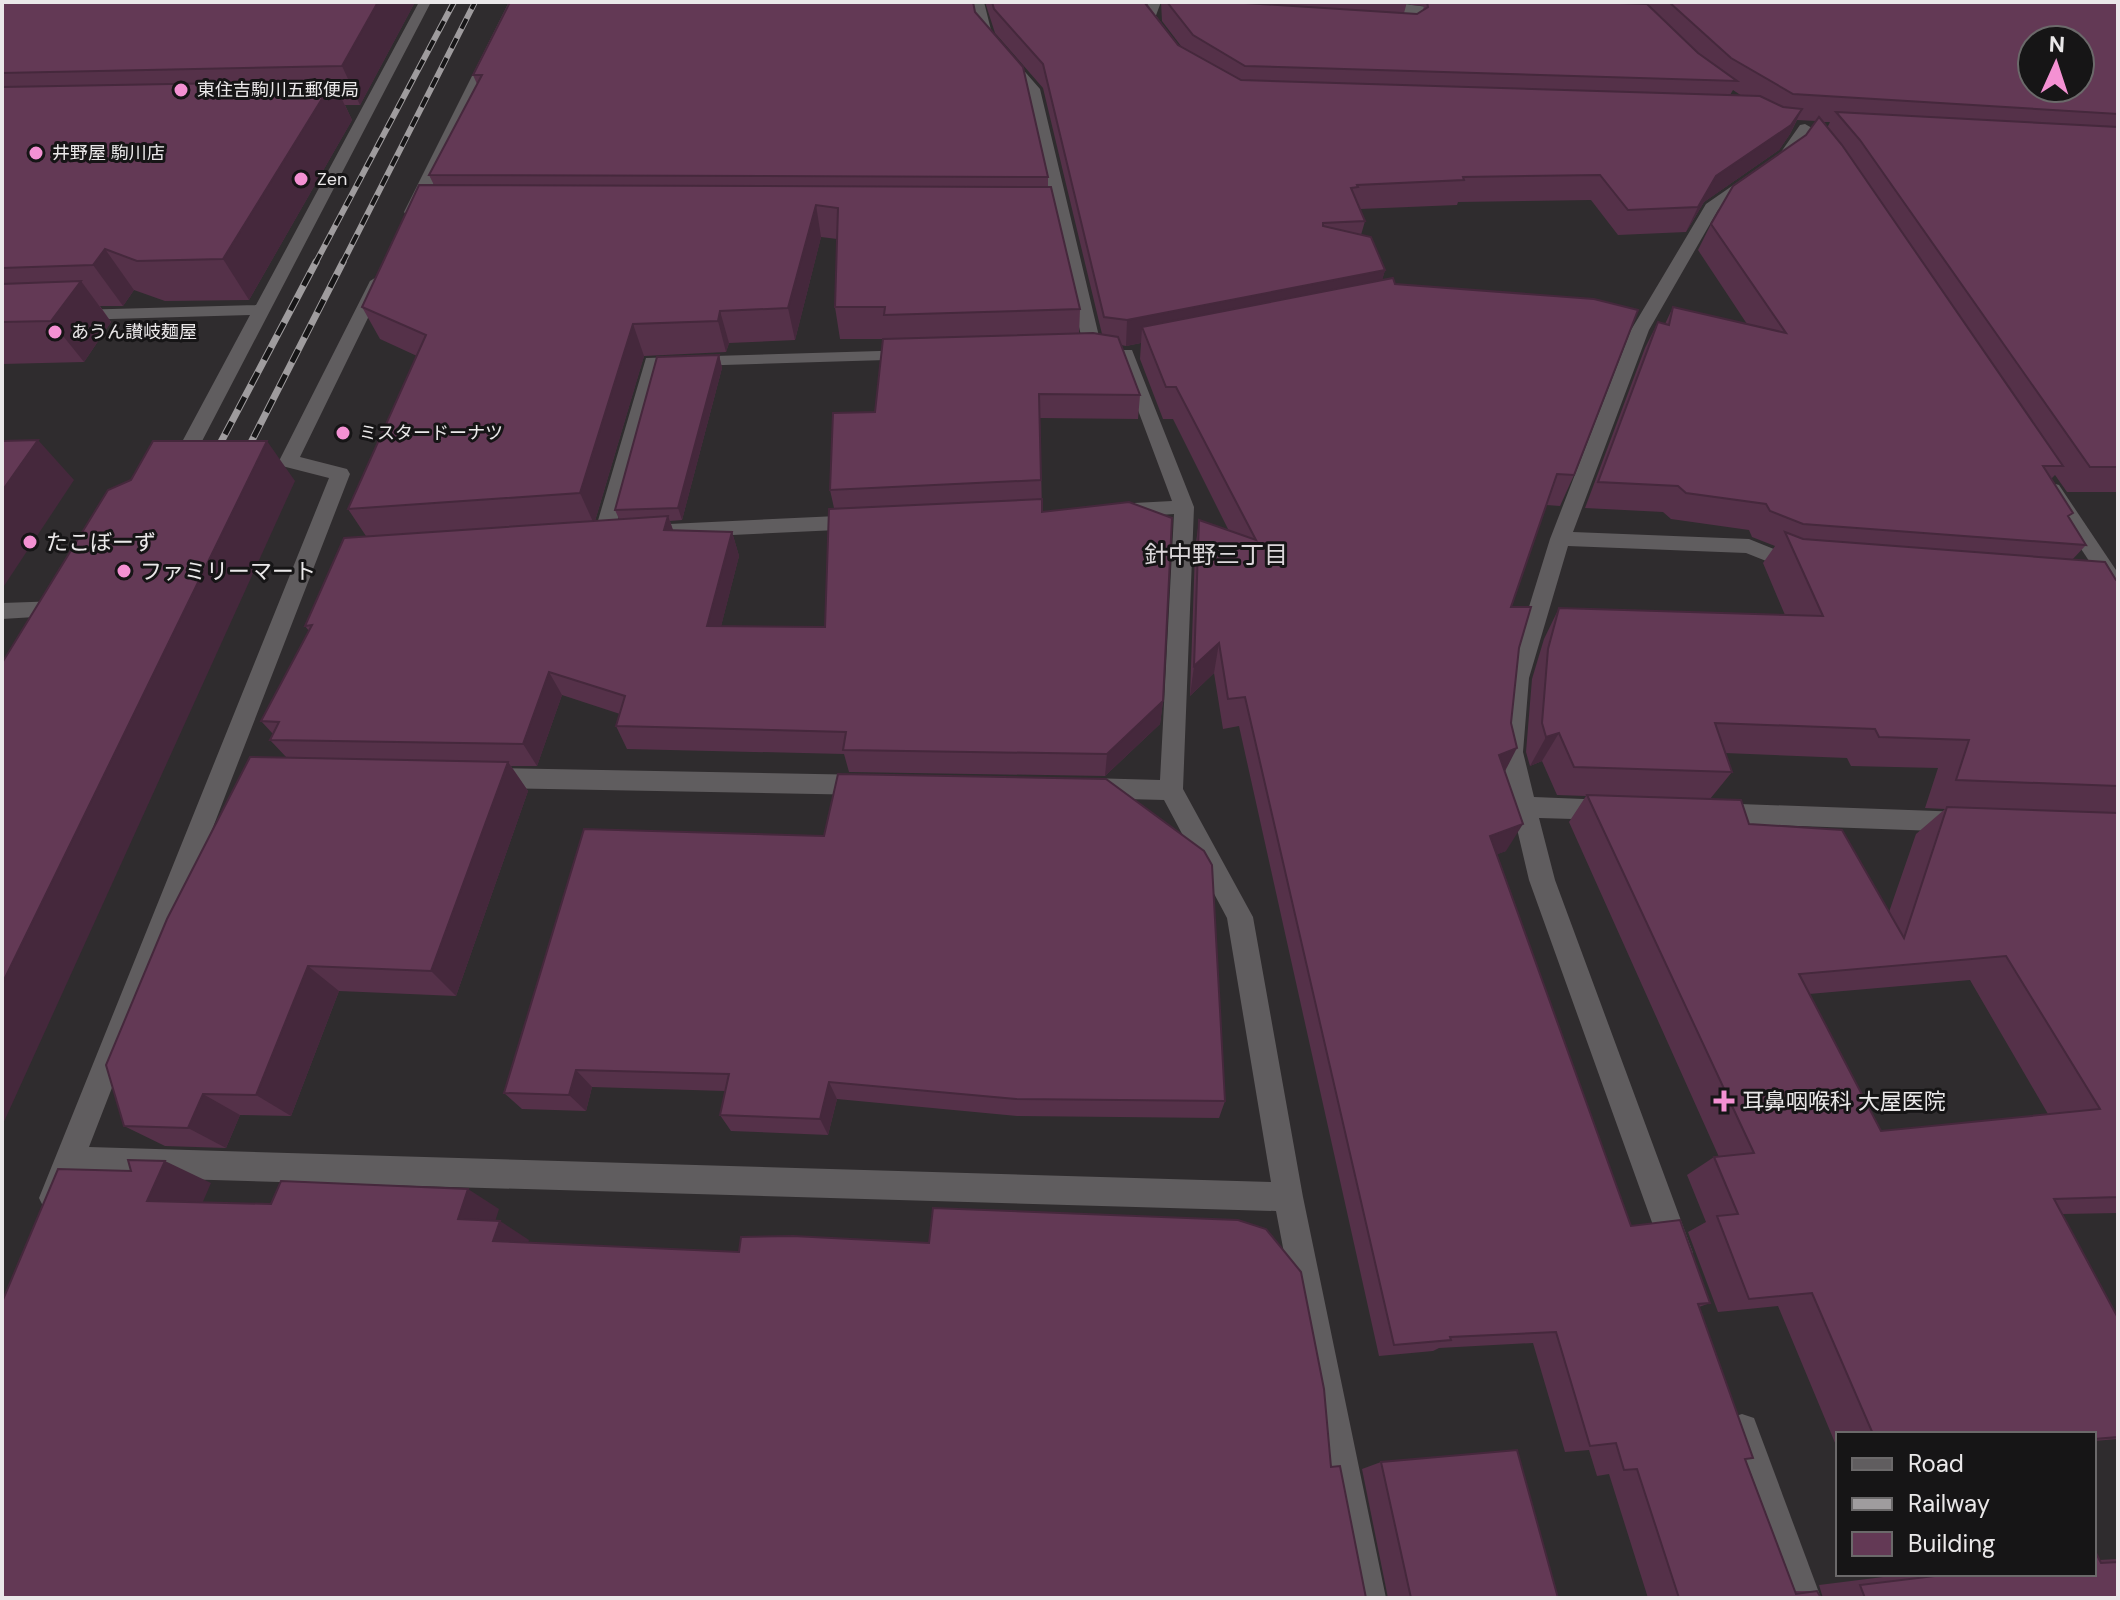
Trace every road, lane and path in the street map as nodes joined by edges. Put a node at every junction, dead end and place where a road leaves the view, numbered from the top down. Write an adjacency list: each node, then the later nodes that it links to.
1 (425, 2): 13 (street)
2 (515, 2): 11 (street)
3 (978, 2): 18 (street)
4 (1396, 2): 6 (street)
5 (1157, 10): 9 (street)
6 (1411, 12): 7 (street); 8 (street)
7 (1473, 15)
8 (1412, 31)
9 (1175, 53)
10 (1809, 133): 21 (street)
11 (402, 233)
12 (388, 261): 27 (street)
13 (261, 310): 14 (street); 17 (street)
14 (63, 315)
15 (935, 354): 20 (street)
16 (2037, 468): 24 (street)
17 (169, 486)
18 (1184, 507): 19 (street); 32 (street)
19 (1090, 512)
20 (886, 521)
21 (1560, 539): 22 (street); 33 (street)
22 (1828, 563)
23 (2091, 584): 24 (street)
24 (2117, 587)
25 (2, 611): 26 (street)
26 (46, 633)
27 (223, 773): 28 (street); 37 (street)
28 (255, 774)
29 (460, 777): 30 (street)
30 (886, 785)
31 (1060, 788): 32 (street)
32 (1171, 790): 38 (street)
33 (1524, 807): 34 (street); 40 (street)
34 (1634, 811)
35 (1696, 813): 36 (street)
36 (1993, 823)
37 (69, 1161): 38 (street); 39 (street)
38 (1288, 1197): 42 (street)
39 (45, 1218)
40 (1683, 1269)
41 (1732, 1404): 43 (street)
42 (1368, 1598)
43 (1803, 1598)

